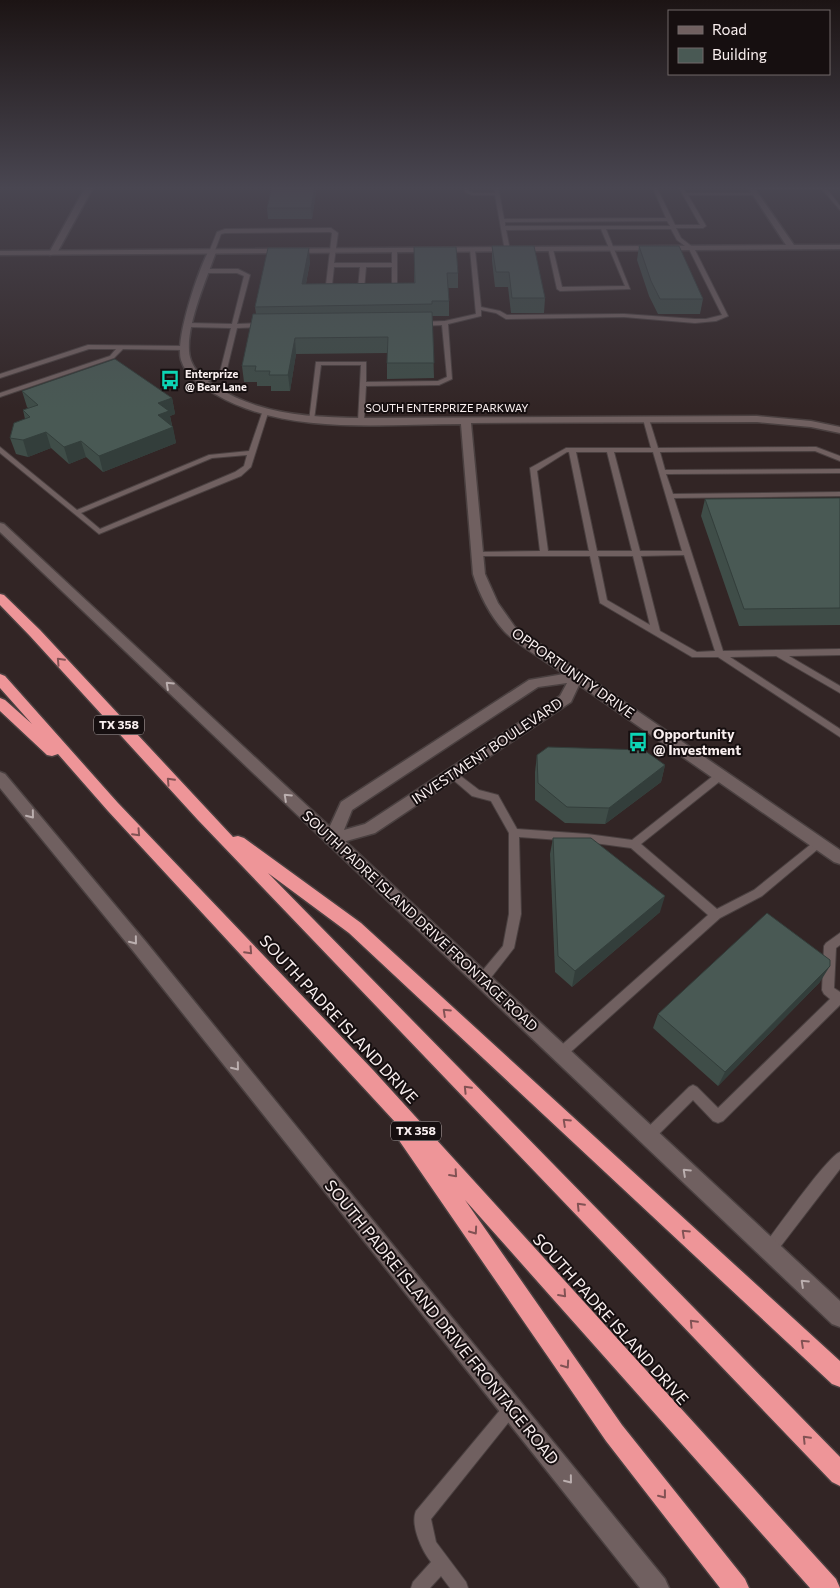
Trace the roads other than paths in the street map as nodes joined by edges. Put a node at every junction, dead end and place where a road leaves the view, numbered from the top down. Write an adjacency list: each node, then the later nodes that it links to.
1 (209, 260): 11 (street)
2 (333, 260): 8 (lane)
3 (395, 260): 10 (lane)
4 (473, 260): 17 (lane)
5 (553, 260): 6 (lane)
6 (617, 260)
7 (697, 260): 17 (lane)
8 (332, 265): 9 (lane); 12 (lane)
9 (363, 265): 10 (lane); 14 (lane)
10 (395, 265): 16 (lane)
11 (206, 271): 21 (street); 22 (lane)
12 (343, 289)
13 (352, 289): 14 (lane)
14 (361, 289): 15 (lane)
15 (370, 289)
16 (378, 289)
17 (478, 308): 18 (lane)
18 (445, 323): 19 (lane); 27 (lane)
19 (416, 324)
20 (272, 325): 22 (lane)
21 (189, 326): 22 (lane); 24 (street)
22 (234, 326): 26 (lane)
23 (122, 347): 24 (lane); 25 (lane); 28 (lane)
24 (184, 348): 26 (street, SOUTH ENTERPRIZE PARKWAY)
25 (0, 376)
26 (202, 382): 29 (street, SOUTH ENTERPRIZE PARKWAY)
27 (363, 384): 31 (lane); 32 (lane)
28 (0, 395)
29 (265, 413): 31 (street, SOUTH ENTERPRIZE PARKWAY); 39 (lane)
30 (646, 419): 33 (street, SOUTH ENTERPRIZE PARKWAY); 34 (street, SOUTH ENTERPRIZE PARKWAY); 38 (lane)
31 (311, 420): 32 (street, SOUTH ENTERPRIZE PARKWAY)
32 (360, 421): 33 (street, SOUTH ENTERPRIZE PARKWAY)
33 (466, 421): 49 (street, OPPORTUNITY DRIVE)
34 (840, 430)
35 (0, 450): 45 (lane)
36 (572, 450): 37 (lane); 50 (lane); 51 (lane)
37 (610, 450): 38 (lane); 47 (lane)
38 (655, 450): 40 (lane); 42 (lane)
39 (252, 452): 45 (lane); 45 (lane)
40 (840, 459)
41 (840, 471): 42 (lane)
42 (662, 472): 44 (lane)
43 (840, 494): 44 (lane)
44 (670, 496): 48 (lane)
45 (76, 513)
46 (0, 526): 70 (street, SOUTH PADRE ISLAND DRIVE FRONTAGE ROAD, one-way to 46)
47 (636, 553): 48 (lane); 51 (lane); 54 (lane)
48 (687, 553): 58 (lane)
49 (477, 554): 50 (lane); 59 (street, OPPORTUNITY DRIVE)
50 (544, 554): 51 (lane)
51 (592, 554): 54 (lane)
52 (0, 586): 55 (highway)
53 (0, 598): 55 (highway, TX 358)
54 (656, 631): 58 (lane)
55 (35, 633): 68 (highway, TX 358, one-way to 55)
56 (840, 652): 57 (lane)
57 (778, 653): 58 (lane); 61 (lane)
58 (720, 654): 63 (lane)
59 (576, 677): 64 (street, INVESTMENT BOULEVARD); 65 (street, OPPORTUNITY DRIVE); 70 (street, INVESTMENT BOULEVARD)
60 (0, 679): 67 (highway, SOUTH PADRE ISLAND DRIVE / TX 358)
61 (840, 690)
62 (0, 703): 67 (highway)
63 (840, 734)
64 (454, 775): 69 (lane); 70 (street, INVESTMENT BOULEVARD)
65 (721, 775): 71 (lane); 72 (street, OPPORTUNITY DRIVE)
66 (0, 778): 84 (street, SOUTH PADRE ISLAND DRIVE FRONTAGE ROAD, one-way to 84)
67 (112, 807): 78 (highway, SOUTH PADRE ISLAND DRIVE / TX 358, one-way to 78)
68 (203, 816): 83 (highway, one-way to 68); 85 (highway, TX 358, one-way to 68)
69 (514, 833): 71 (lane); 76 (lane)
70 (332, 839): 76 (street, SOUTH PADRE ISLAND DRIVE FRONTAGE ROAD)
71 (634, 844): 74 (lane)
72 (819, 844): 73 (street, OPPORTUNITY DRIVE); 74 (lane)
73 (839, 857)
74 (716, 915): 77 (lane)
75 (840, 938): 79 (lane)
76 (482, 980): 77 (street, SOUTH PADRE ISLAND DRIVE FRONTAGE ROAD)
77 (560, 1054): 79 (street, SOUTH PADRE ISLAND DRIVE FRONTAGE ROAD)
78 (366, 1076): 90 (highway, one-way to 90); 91 (highway, SOUTH PADRE ISLAND DRIVE / TX 358, one-way to 91)
79 (648, 1136): 81 (street, SOUTH PADRE ISLAND DRIVE FRONTAGE ROAD, one-way to 79)
80 (840, 1159): 81 (lane)
81 (769, 1250): 82 (street, SOUTH PADRE ISLAND DRIVE FRONTAGE ROAD, one-way to 81)
82 (840, 1316)
83 (840, 1376)
84 (511, 1408): 86 (lane); 89 (street, SOUTH PADRE ISLAND DRIVE FRONTAGE ROAD, one-way to 89)
85 (840, 1474)
86 (441, 1563): 87 (lane); 88 (lane)
87 (419, 1588)
88 (460, 1588)
89 (656, 1588)
90 (736, 1588)
91 (827, 1588)

